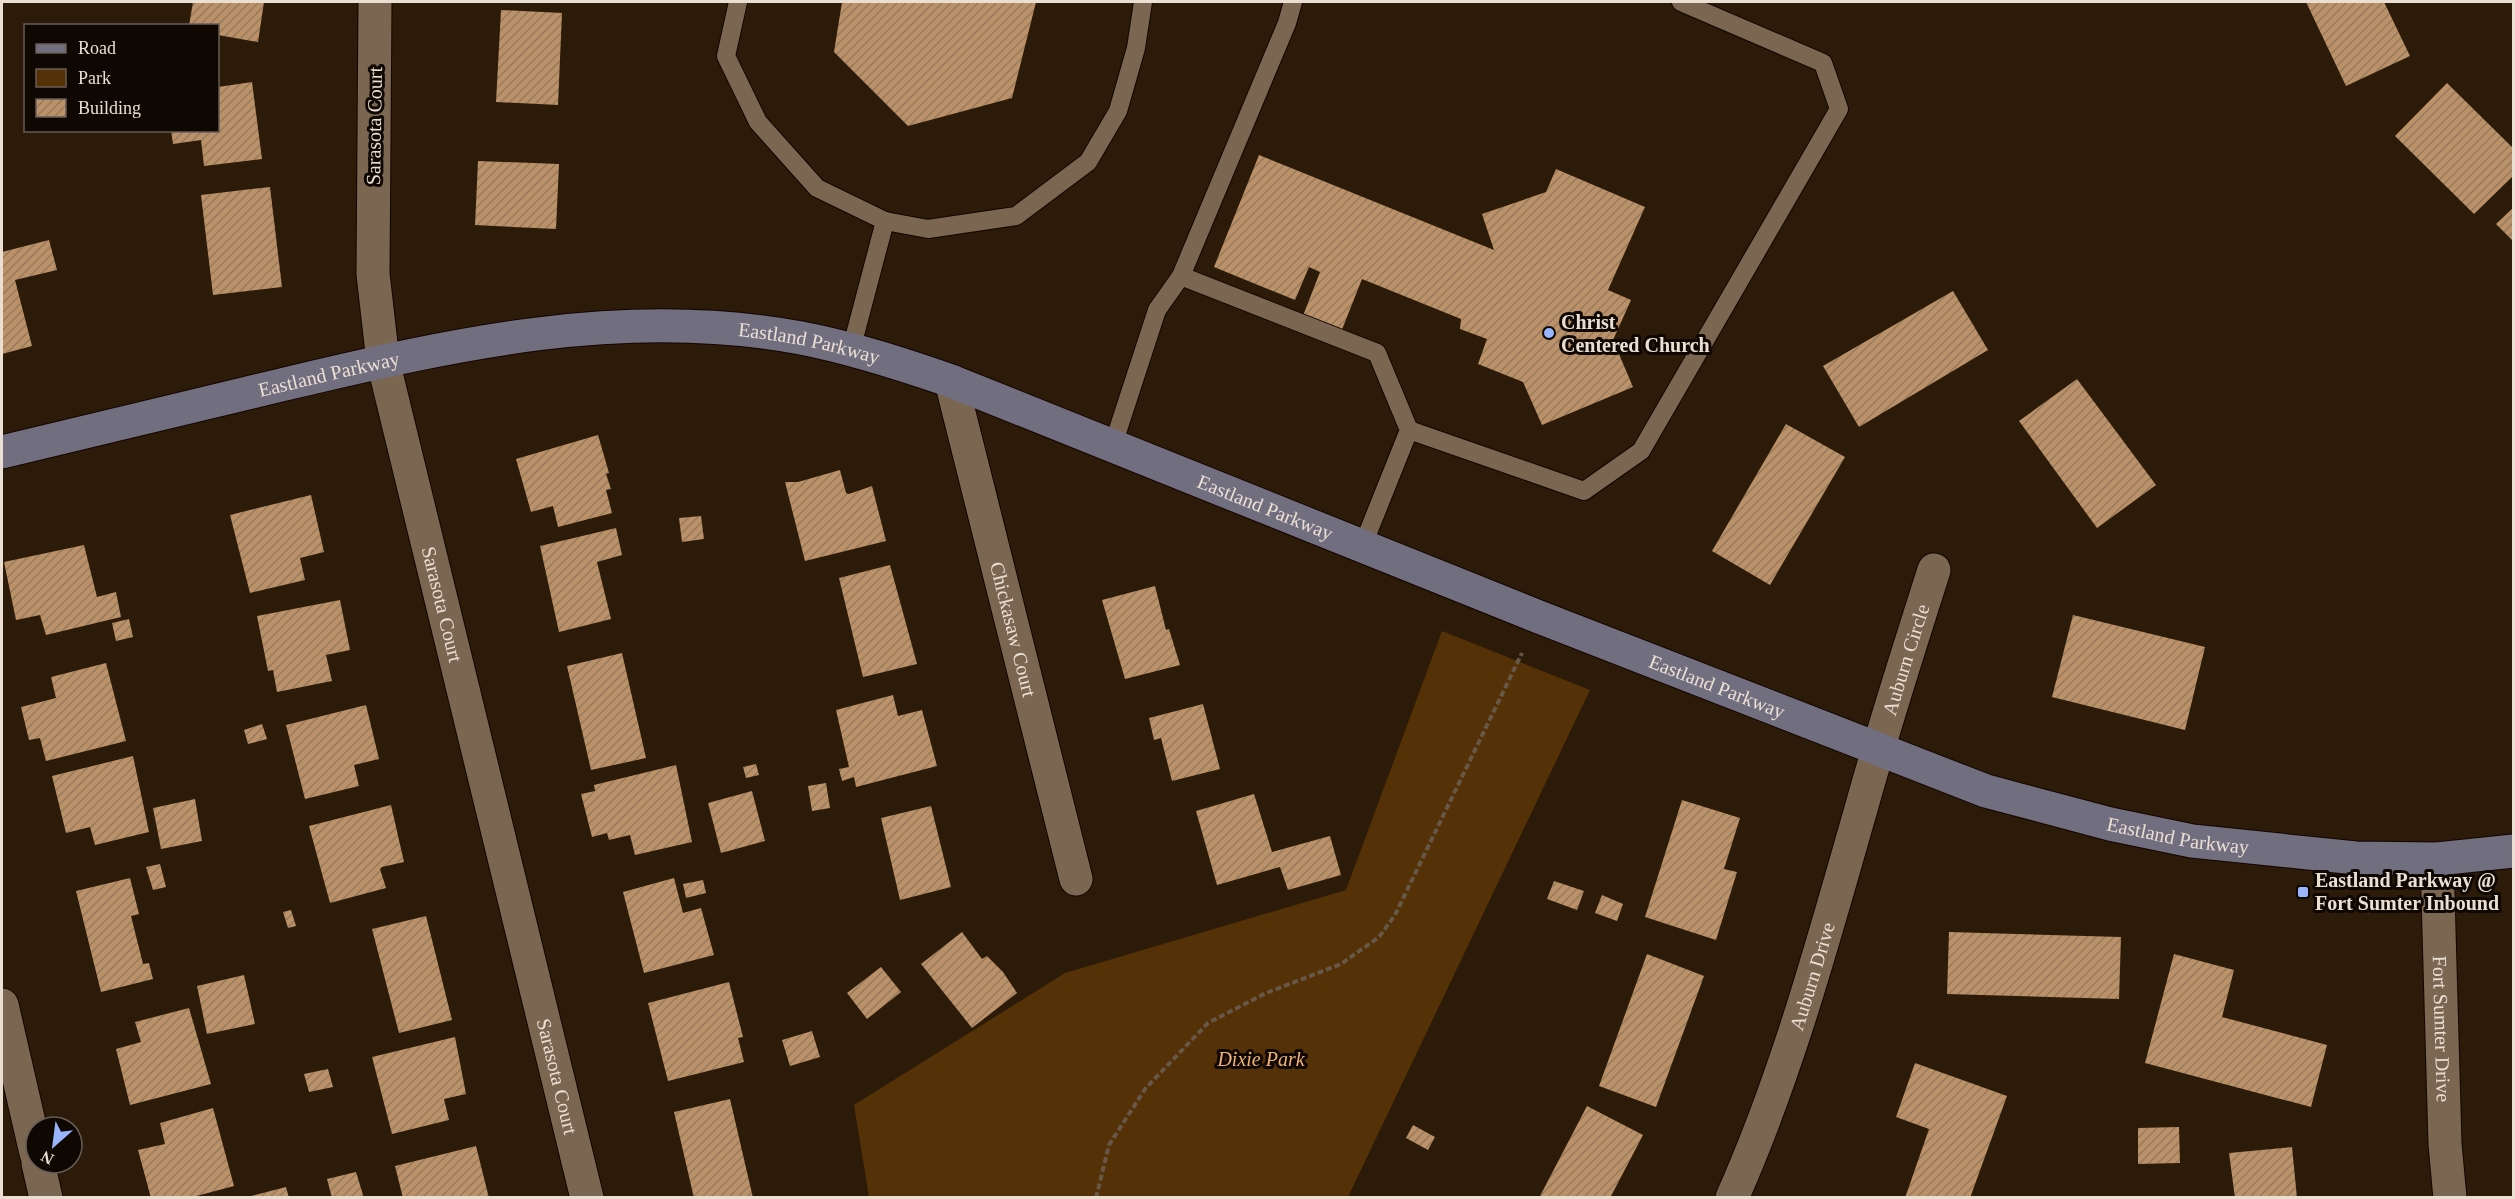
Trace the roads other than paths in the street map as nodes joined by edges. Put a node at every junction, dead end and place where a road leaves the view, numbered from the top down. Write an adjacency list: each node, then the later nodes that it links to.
1 (375, 2): 9 (street, Sarasota Court)
2 (738, 2): 6 (lane)
3 (1143, 2): 6 (lane)
4 (1293, 2): 7 (lane)
5 (1681, 2): 11 (lane)
6 (885, 221): 8 (lane)
7 (1181, 276): 11 (lane); 12 (lane)
8 (851, 350): 9 (street, Eastland Parkway); 10 (street, Eastland Parkway)
9 (383, 361): 13 (street, Eastland Parkway); 24 (street, Sarasota Court)
10 (951, 381): 12 (street, Eastland Parkway); 19 (street, Chickasaw Court)
11 (1409, 430): 14 (lane)
12 (1113, 446): 14 (street, Eastland Parkway)
13 (2, 452)
14 (1363, 545): 16 (street, Eastland Parkway)
15 (1934, 570): 16 (street, Auburn Circle)
16 (1877, 750): 18 (street, Eastland Parkway); 25 (street, Auburn Drive)
17 (2514, 851): 18 (street, Eastland Parkway)
18 (2436, 859): 26 (street, Fort Sumter Drive)
19 (1076, 879)
20 (2, 1005): 21 (street)
21 (27, 1115)
22 (41, 1175): 23 (street)
23 (46, 1197)
24 (587, 1197)
25 (1732, 1197)
26 (2450, 1197)

